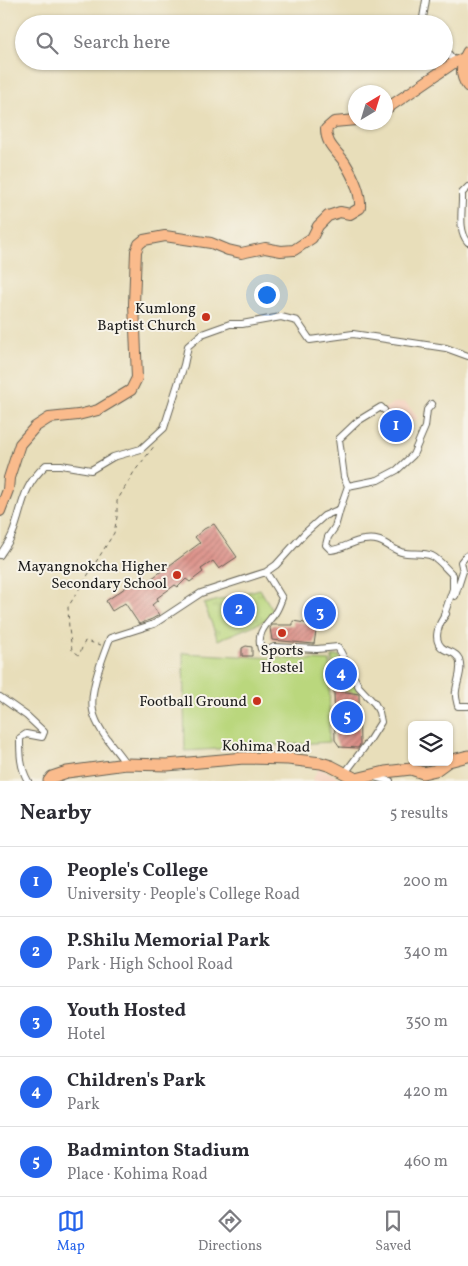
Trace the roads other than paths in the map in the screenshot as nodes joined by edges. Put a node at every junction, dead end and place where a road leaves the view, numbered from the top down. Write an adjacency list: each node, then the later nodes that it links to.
1 (426, 0): 2 (street)
2 (424, 15)
3 (463, 58): 5 (highway)
4 (445, 70): 6 (main road)
5 (468, 86)
6 (393, 104)
7 (348, 121): 15 (main road)
8 (468, 187): 9 (street)
9 (468, 242)
10 (468, 356): 16 (street)
11 (432, 404): 13 (street)
12 (384, 410): 13 (street)
13 (348, 486): 14 (street)
14 (340, 509): 18 (street); 19 (street)
15 (0, 511)
16 (0, 555)
17 (468, 555): 19 (street)
18 (266, 572): 24 (street); 26 (street)
19 (444, 615): 21 (street)
20 (0, 697): 28 (street)
21 (468, 706)
22 (468, 756): 23 (highway, Kohima Road)
23 (453, 760)
24 (126, 764): 26 (highway, Kohima Road); 29 (highway, Kohima Road)
25 (442, 766): 27 (highway, Kohima Road)
26 (346, 773): 27 (highway, Kohima Road)
27 (370, 776): 30 (street)
28 (28, 781)
29 (49, 781)
30 (390, 781)

